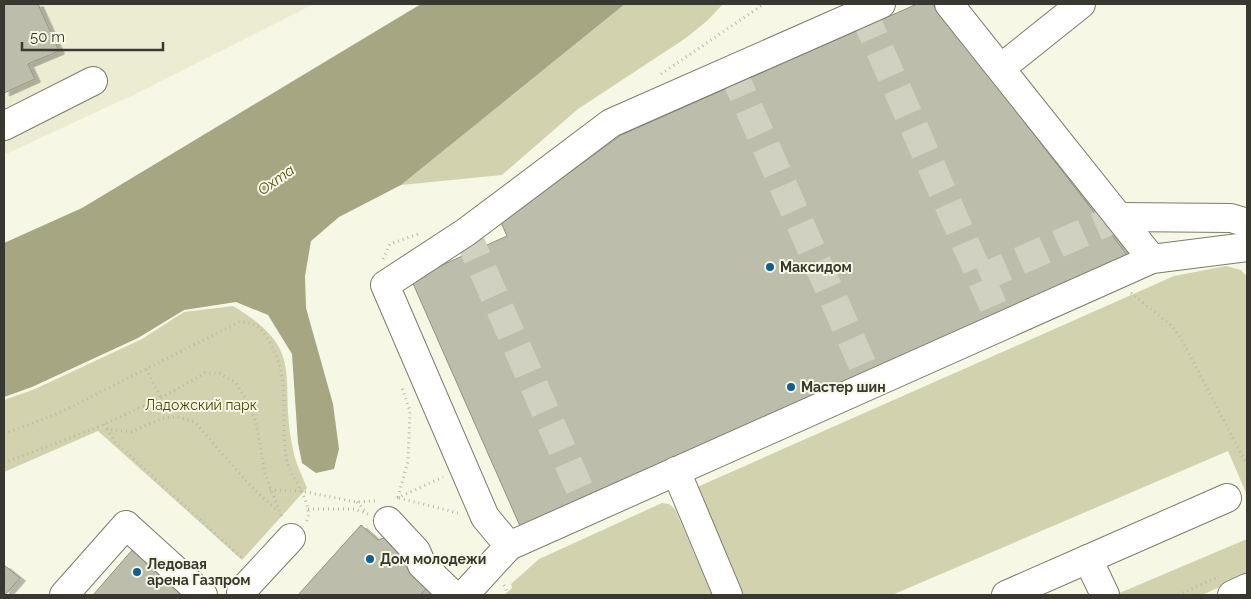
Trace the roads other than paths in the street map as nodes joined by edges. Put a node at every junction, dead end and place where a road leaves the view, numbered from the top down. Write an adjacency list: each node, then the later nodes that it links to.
1 (881, 4): 15 (main road)
2 (949, 4): 4 (main road)
3 (1081, 4): 4 (main road)
4 (1001, 68): 7 (main road)
5 (93, 81): 6 (main road)
6 (4, 126)
7 (1119, 217): 8 (main road); 10 (main road)
8 (1247, 223)
9 (1247, 247): 10 (main road)
10 (1152, 259): 11 (main road)
11 (676, 471): 15 (main road); 23 (main road)
12 (1227, 498): 16 (main road)
13 (385, 506): 21 (main road)
14 (284, 529): 20 (main road)
15 (509, 546): 22 (main road)
16 (1088, 559): 24 (main road); 25 (main road)
17 (1247, 588): 26 (main road)
18 (64, 595): 19 (main road)
19 (203, 595)
20 (243, 595)
21 (453, 595)
22 (464, 595)
23 (728, 595)
24 (1006, 595)
25 (1105, 595)
26 (1232, 595)

